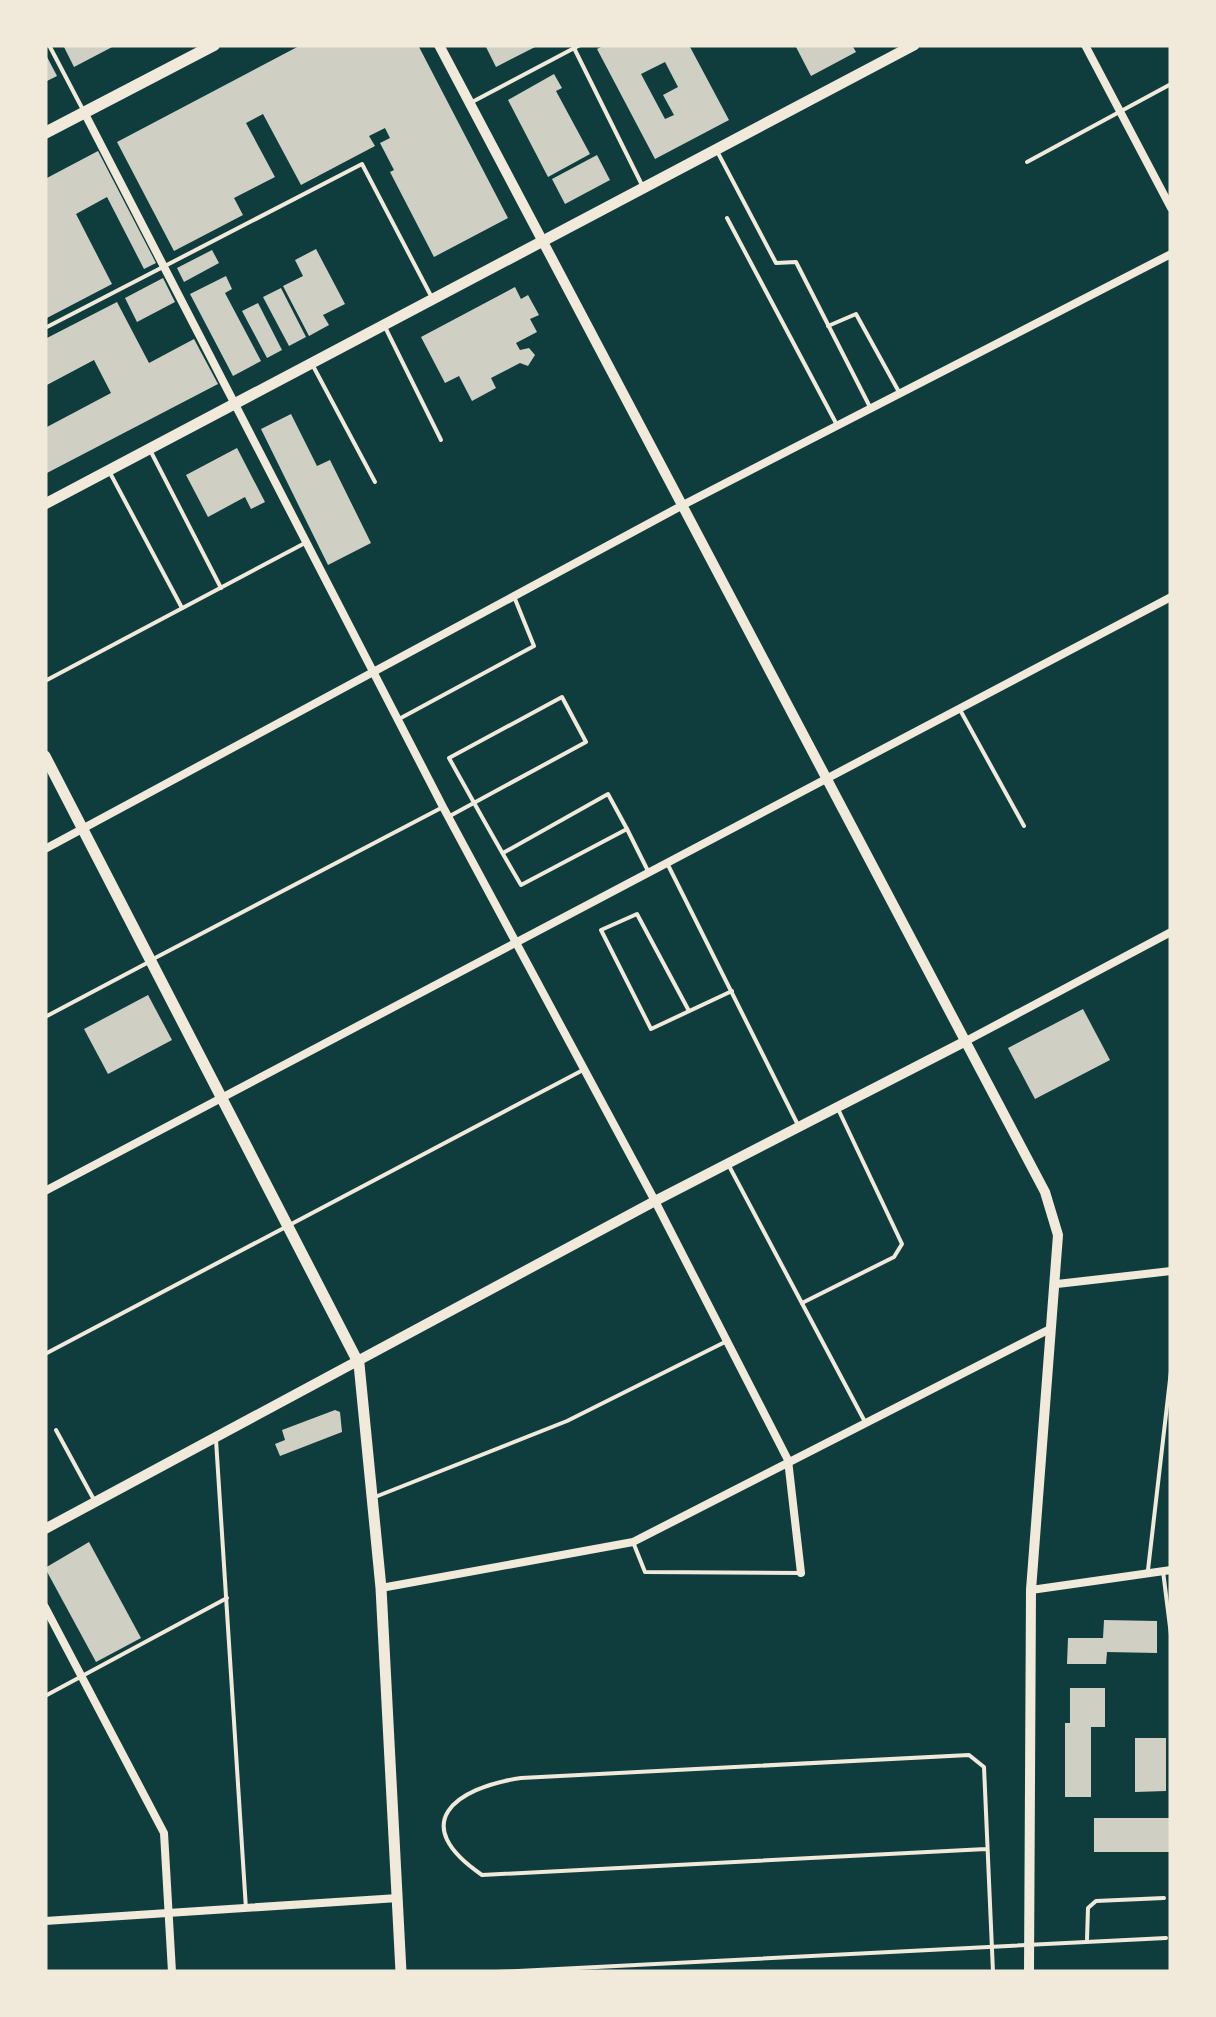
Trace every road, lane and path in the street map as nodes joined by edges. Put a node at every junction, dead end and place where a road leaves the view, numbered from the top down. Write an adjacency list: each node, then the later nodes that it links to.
1 (49, 45): 10 (lane)
2 (214, 45): 10 (main road)
3 (439, 45): 8 (street)
4 (914, 45): 12 (main road)
5 (1086, 45): 9 (street)
6 (577, 47): 8 (lane); 14 (lane)
7 (1171, 84): 9 (lane)
8 (470, 103): 17 (street)
9 (1121, 111): 13 (lane); 15 (street)
10 (84, 112): 11 (main road); 19 (street)
11 (45, 133)
12 (716, 149): 14 (main road); 22 (lane)
13 (1027, 162)
14 (643, 187): 17 (main road)
15 (1171, 208)
16 (727, 218): 28 (lane)
17 (542, 240): 20 (main road); 34 (street)
18 (1171, 254): 25 (street)
19 (165, 266): 20 (lane); 23 (lane); 26 (street)
20 (433, 298): 21 (main road)
21 (384, 325): 24 (main road); 29 (lane)
22 (828, 326): 25 (lane); 27 (lane)
23 (45, 328)
24 (312, 364): 26 (main road); 32 (lane)
25 (899, 392): 27 (street)
26 (236, 405): 30 (main road); 35 (street)
27 (871, 408): 28 (street)
28 (837, 426): 34 (street)
29 (442, 440)
30 (150, 450): 31 (main road); 36 (lane)
31 (108, 471): 33 (main road); 39 (lane)
32 (375, 482)
33 (45, 504)
34 (683, 505): 37 (street); 45 (street)
35 (306, 543): 36 (lane); 40 (street)
36 (220, 588): 39 (lane)
37 (513, 596): 40 (street); 43 (lane)
38 (1171, 597): 42 (street)
39 (182, 608): 41 (lane)
40 (376, 671): 43 (street); 51 (street)
41 (45, 681)
42 (958, 707): 45 (street); 49 (lane)
43 (399, 719): 47 (street)
44 (45, 756): 51 (main road)
45 (826, 776): 54 (street); 62 (street)
46 (474, 803): 46 (lane); 48 (lane); 53 (lane)
47 (443, 807): 48 (street); 58 (lane)
48 (448, 816): 57 (street)
49 (1024, 826)
50 (626, 829): 53 (lane); 53 (lane); 55 (lane)
51 (83, 830): 52 (street); 58 (main road)
52 (45, 849)
53 (502, 854)
54 (666, 861): 55 (street); 59 (lane)
55 (648, 871): 57 (street)
56 (1171, 932): 62 (street)
57 (516, 941): 63 (street); 64 (street)
58 (151, 960): 61 (lane); 64 (main road)
59 (732, 991): 60 (lane); 66 (lane)
60 (689, 1011): 60 (lane)
61 (45, 1017)
62 (966, 1041): 65 (street); 72 (street)
63 (582, 1070): 69 (street); 70 (lane)
64 (225, 1098): 68 (street); 70 (main road)
65 (837, 1108): 66 (street); 73 (lane)
66 (800, 1127): 67 (street)
67 (728, 1164): 69 (street); 73 (lane)
68 (45, 1192)
69 (656, 1202): 75 (street); 77 (street)
70 (290, 1226): 76 (lane); 77 (main road)
71 (1171, 1271): 72 (street)
72 (1056, 1284): 74 (street)
73 (802, 1303): 79 (lane)
74 (1048, 1330): 79 (street); 93 (street)
75 (727, 1341): 83 (street); 84 (lane)
76 (45, 1354)
77 (359, 1364): 82 (street); 84 (main road)
78 (1171, 1371): 80 (lane)
79 (864, 1422): 83 (street)
80 (1168, 1423): 91 (lane)
81 (56, 1430): 85 (lane)
82 (216, 1440): 85 (street); 94 (lane)
83 (788, 1460): 88 (street); 90 (street)
84 (372, 1498): 92 (main road)
85 (95, 1502): 87 (street)
86 (45, 1512): 87 (lane)
87 (48, 1527)
88 (633, 1542): 90 (lane); 92 (street)
89 (1167, 1571): 91 (street); 96 (lane)
90 (801, 1573)
91 (1148, 1573): 93 (street)
92 (381, 1588): 100 (main road)
93 (1031, 1590): 107 (street)
94 (227, 1598): 97 (lane); 102 (lane)
95 (45, 1607): 97 (street)
96 (1171, 1635)
97 (82, 1677): 98 (lane); 103 (street)
98 (45, 1696)
99 (986, 1849): 99 (lane); 108 (lane)
100 (398, 1898): 102 (street); 110 (main road)
101 (1164, 1898): 106 (lane)
102 (246, 1909): 103 (street)
103 (168, 1911): 104 (street); 109 (street)
104 (45, 1921)
105 (1166, 1938): 106 (lane)
106 (1087, 1941): 107 (lane)
107 (1029, 1944): 108 (lane); 113 (street)
108 (993, 1946): 111 (lane); 112 (lane)
109 (172, 1972)
110 (401, 1972)
111 (496, 1972)
112 (993, 1972)
113 (1029, 1972)

